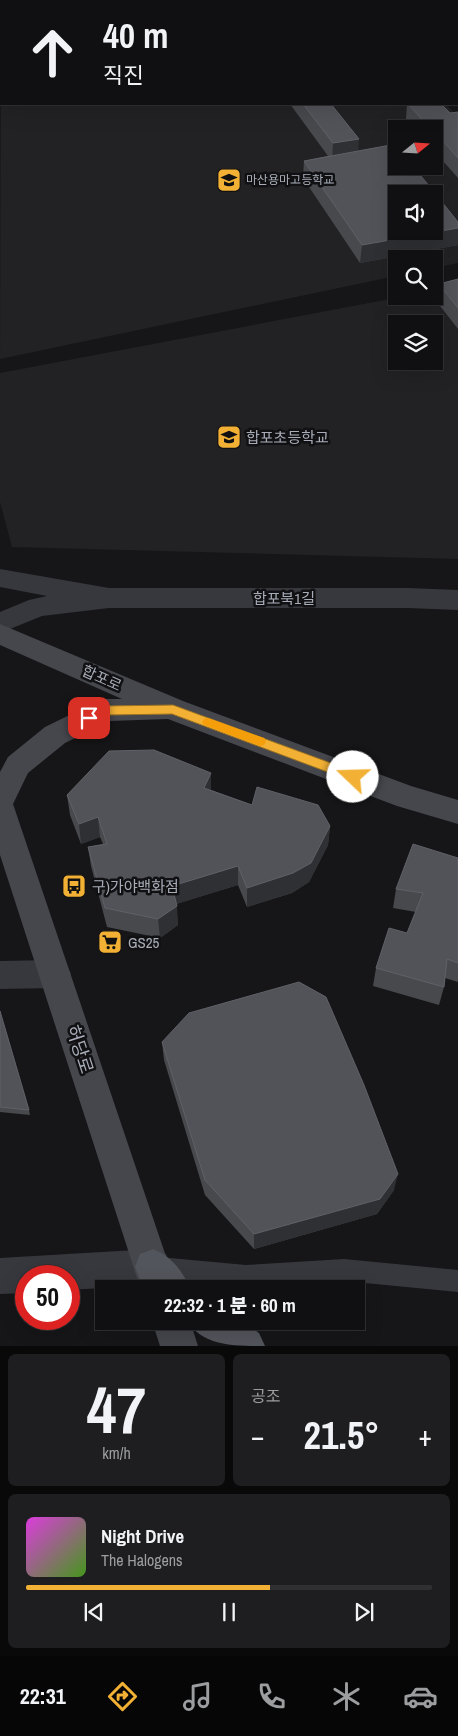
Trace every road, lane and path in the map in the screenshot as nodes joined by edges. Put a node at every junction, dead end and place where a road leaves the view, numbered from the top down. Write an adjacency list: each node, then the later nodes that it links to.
1 (0, 578): 2 (street)
2 (109, 598): 3 (street, 합포북1길); 4 (street)
3 (458, 600)
4 (0, 623)
5 (0, 634): 6 (main road, 합포로)
6 (173, 709): 7 (main road); 9 (main road, 합포로)
7 (0, 800)
8 (0, 809): 10 (main road, 허당로)
9 (458, 812)
10 (55, 974): 11 (street); 14 (main road, 허당로)
11 (0, 975)
12 (0, 1276): 13 (street)
13 (108, 1280)
14 (161, 1280)
15 (190, 1280): 16 (lane)
16 (458, 1280)
17 (174, 1330): 19 (main road)
18 (221, 1330): 20 (main road)
19 (179, 1346)
20 (246, 1346)

